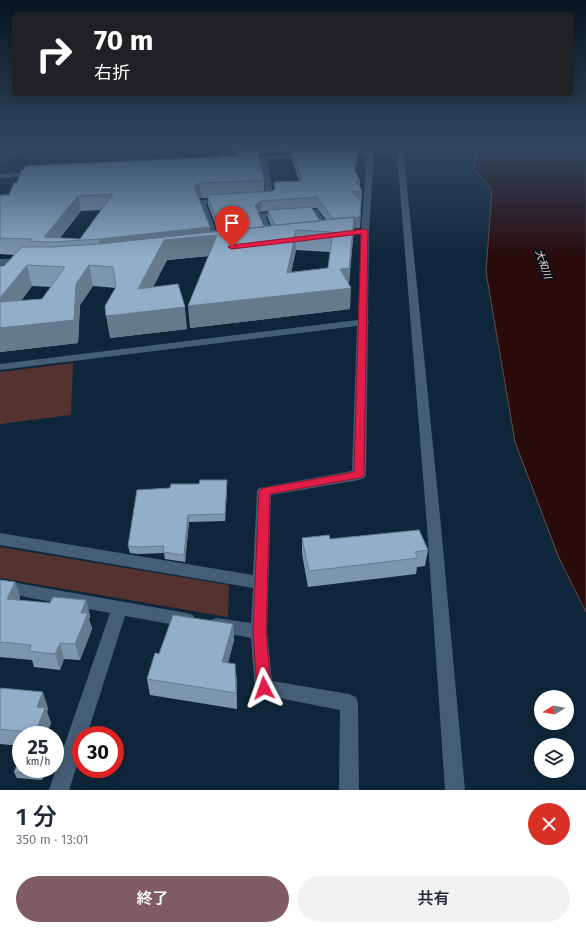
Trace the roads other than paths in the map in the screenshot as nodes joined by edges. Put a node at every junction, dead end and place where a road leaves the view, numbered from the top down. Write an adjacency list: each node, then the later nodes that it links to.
1 (267, 183): 4 (street)
2 (367, 183): 11 (street)
3 (404, 183): 20 (street)
4 (255, 199)
5 (232, 200): 8 (street)
6 (330, 235): 7 (street)
7 (272, 242)
8 (219, 248)
9 (0, 262): 10 (street)
10 (31, 263)
11 (364, 322): 12 (street); 14 (street)
12 (0, 367)
13 (0, 539): 14 (street)
14 (261, 583): 17 (street)
15 (0, 586): 16 (street)
16 (119, 609): 17 (street); 18 (street)
17 (259, 632): 19 (street)
18 (60, 790)
19 (349, 790)
20 (455, 790)

